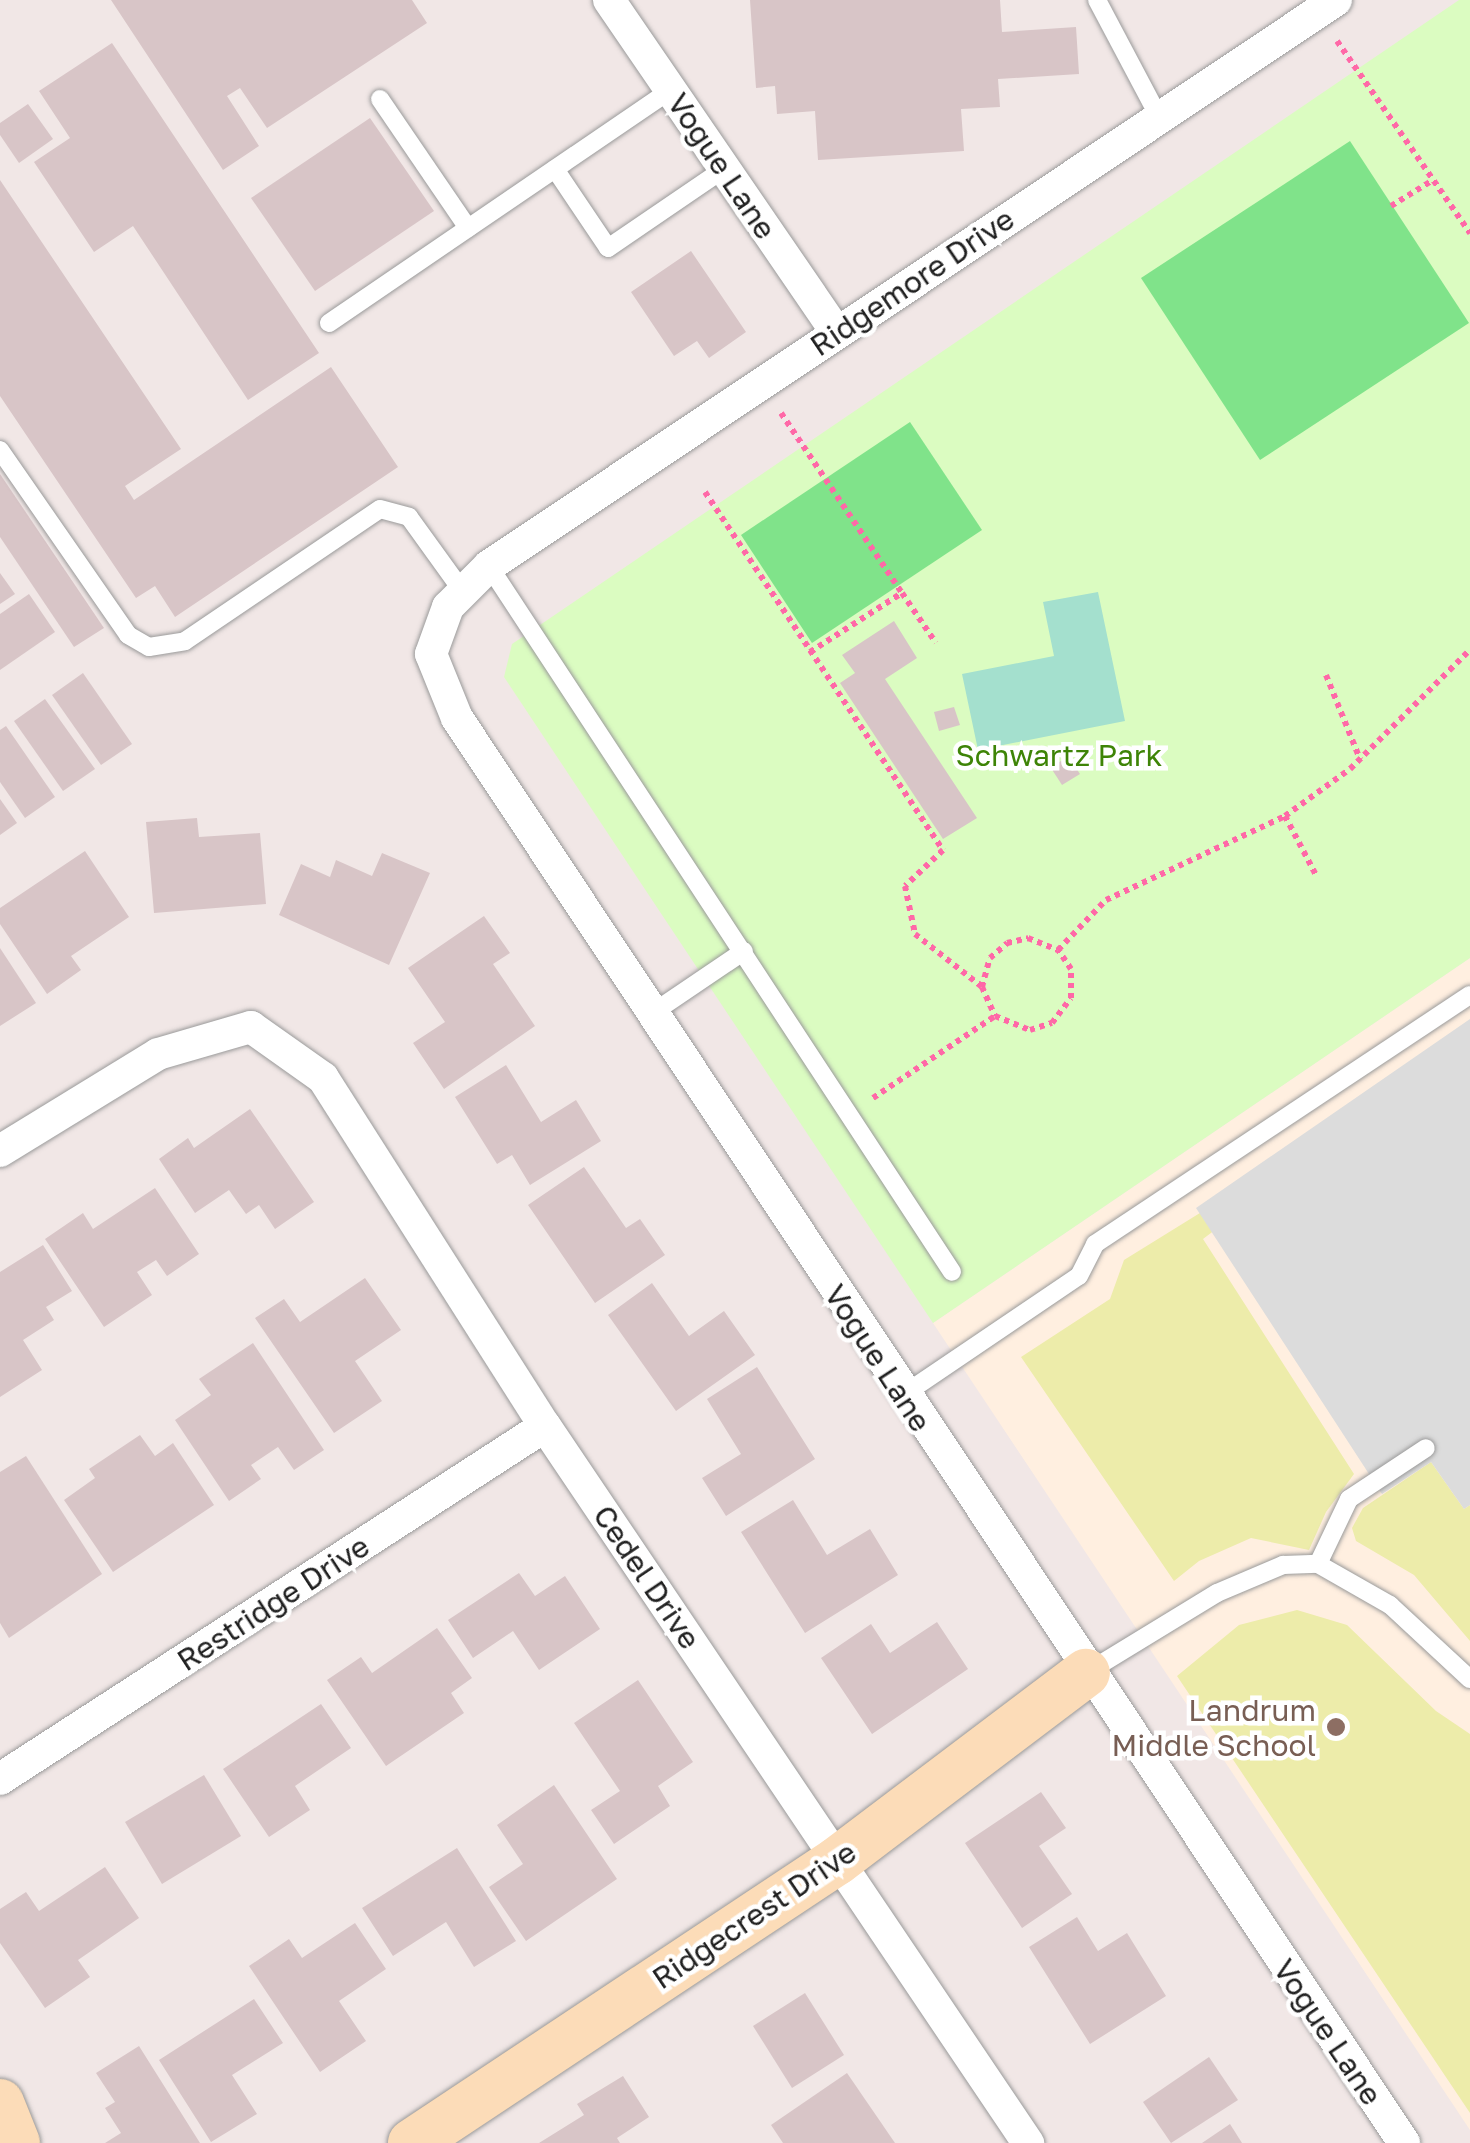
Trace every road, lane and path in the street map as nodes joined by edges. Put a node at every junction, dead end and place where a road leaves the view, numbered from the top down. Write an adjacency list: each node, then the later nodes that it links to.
1 (609, 0): 4 (street, Vogue Lane)
2 (1097, 0): 6 (lane)
3 (1327, 6): 6 (street, Ridgemore Drive); 9 (path)
4 (671, 90): 7 (lane); 8 (street, Vogue Lane)
5 (380, 99): 11 (lane)
6 (1159, 118): 14 (street, Ridgemore Drive)
7 (555, 169): 8 (lane); 11 (lane)
8 (724, 169): 14 (street, Vogue Lane)
9 (1432, 180): 10 (path); 12 (path)
10 (1392, 206)
11 (468, 228): 13 (lane)
12 (1470, 234)
13 (329, 322)
14 (836, 332): 15 (street, Ridgemore Drive)
15 (761, 382): 18 (street, Ridgemore Drive); 20 (path)
16 (0, 450): 19 (lane)
17 (706, 492): 23 (path)
18 (489, 566): 19 (street, Vogue Lane); 29 (lane)
19 (463, 592): 32 (street, Vogue Lane)
20 (902, 592): 21 (path); 23 (path)
21 (936, 642)
22 (1470, 650): 25 (path)
23 (810, 652): 30 (path)
24 (1326, 675): 25 (path)
25 (1360, 759): 26 (path)
26 (1285, 816): 27 (path); 28 (path)
27 (1316, 875)
28 (1058, 950): 30 (path); 33 (path)
29 (744, 951): 32 (lane); 34 (lane)
30 (982, 988): 33 (path)
31 (1470, 996): 37 (lane)
32 (651, 1014): 37 (street, Vogue Lane)
33 (994, 1016): 34 (path)
34 (850, 1113): 36 (lane)
35 (0, 1151): 38 (street, Cedel Drive)
36 (952, 1272)
37 (903, 1395): 41 (street, Vogue Lane)
38 (545, 1426): 43 (street, Restridge Drive); 44 (street, Cedel Drive)
39 (1426, 1448): 40 (lane)
40 (1318, 1564): 41 (lane); 42 (lane)
41 (1086, 1673): 44 (street, Ridgecrest Drive); 49 (street, Vogue Lane)
42 (1470, 1679)
43 (0, 1779)
44 (838, 1861): 47 (street, Ridgecrest Drive); 48 (street, Cedel Drive)
45 (0, 2102): 46 (street)
46 (16, 2143)
47 (412, 2143)
48 (1028, 2143)
49 (1404, 2143)

